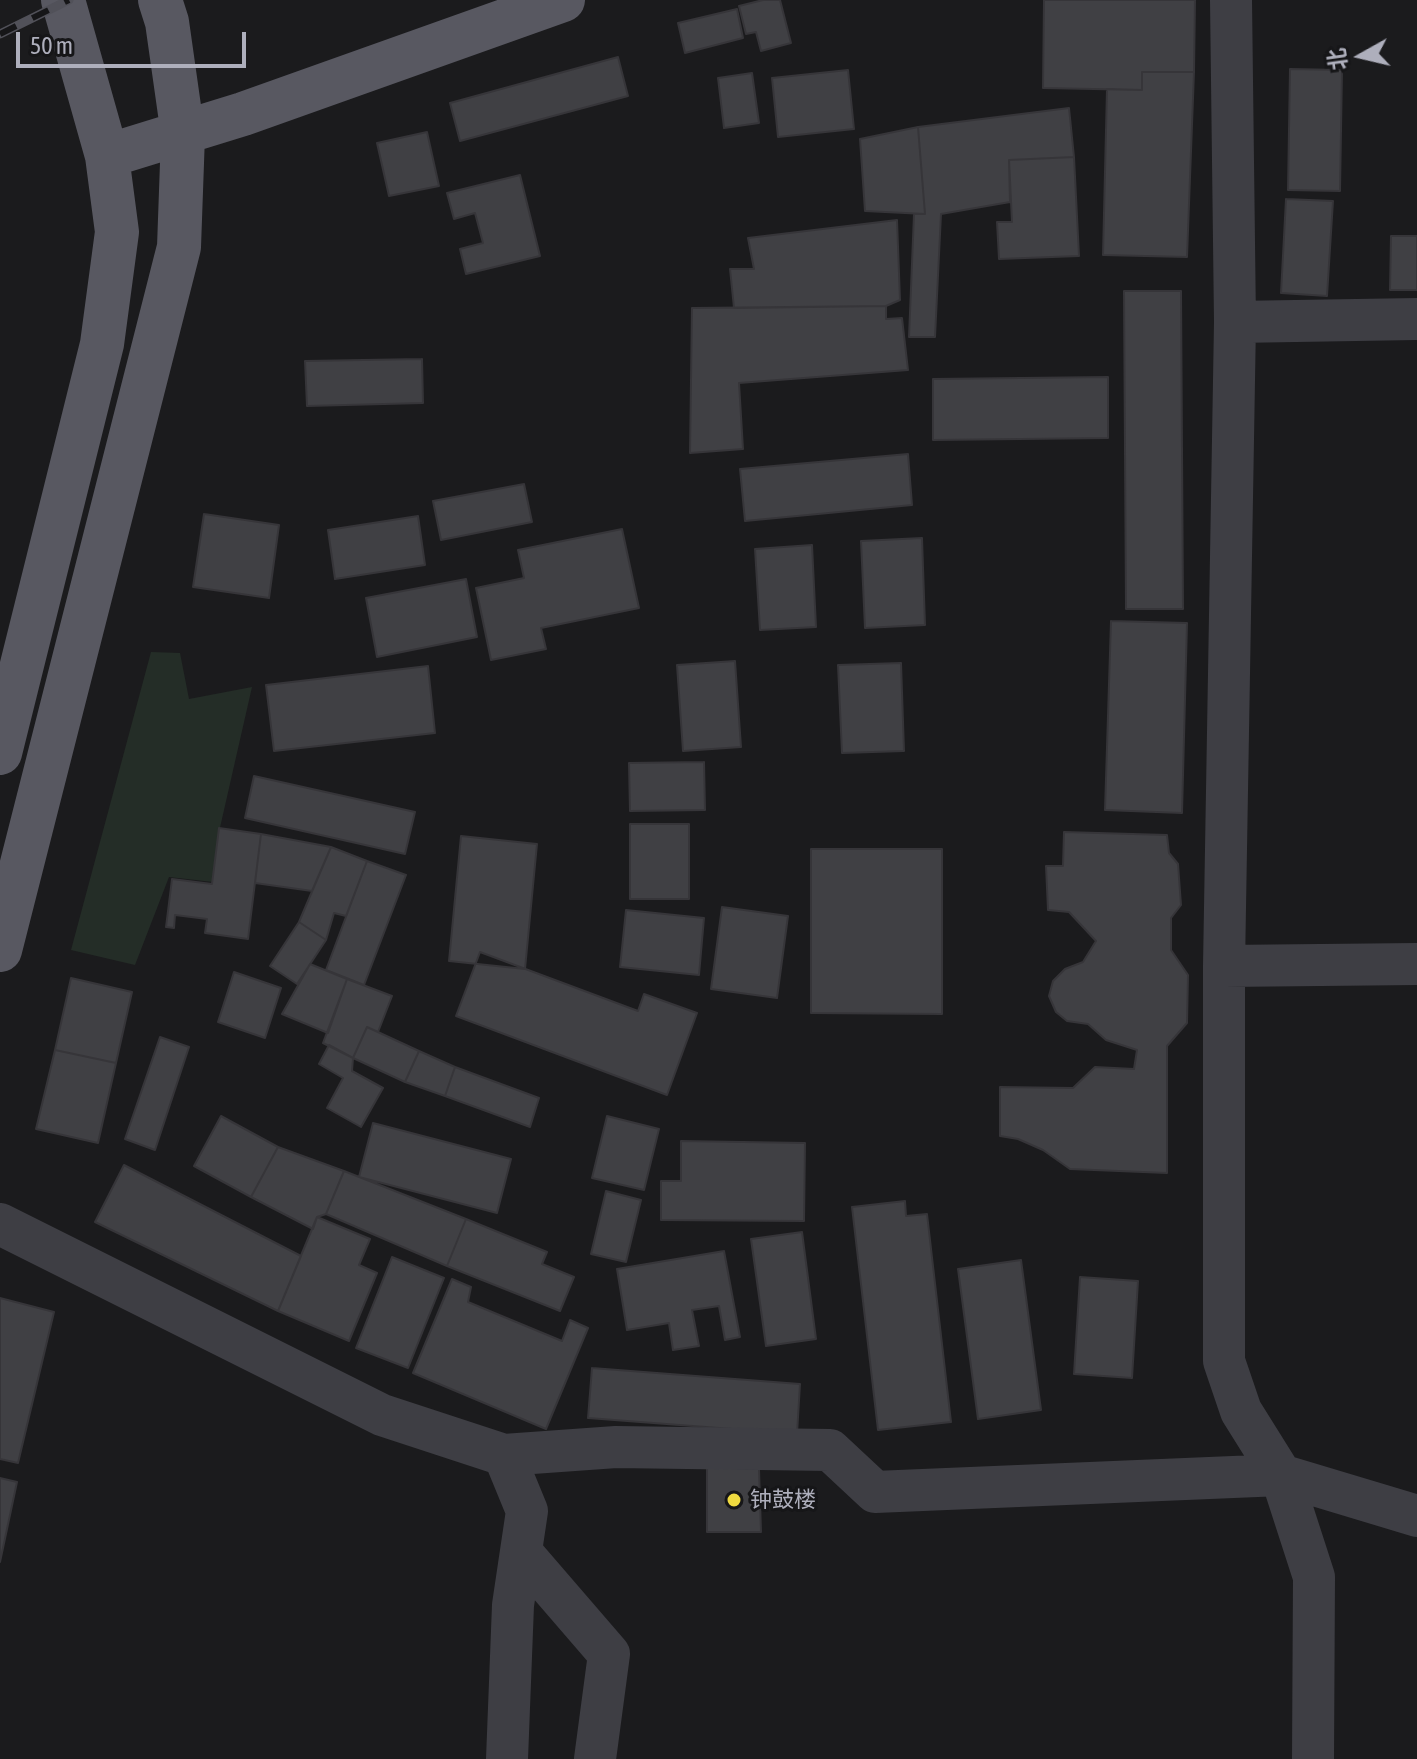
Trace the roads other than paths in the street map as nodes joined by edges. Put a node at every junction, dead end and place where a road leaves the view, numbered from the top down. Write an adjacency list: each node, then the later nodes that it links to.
1 (63, 0): 6 (main road)
2 (160, 0): 5 (main road)
3 (563, 0): 5 (main road)
4 (1231, 0): 8 (street)
5 (183, 135): 6 (main road); 10 (main road)
6 (107, 156): 9 (main road)
7 (1417, 319): 8 (street)
8 (1235, 322): 12 (street)
9 (0, 753)
10 (0, 950)
11 (1417, 964): 12 (street)
12 (1224, 966): 15 (street)
13 (0, 1224): 14 (street)
14 (504, 1455): 15 (street); 17 (street)
15 (1281, 1475): 16 (street); 20 (street)
16 (1417, 1516)
17 (521, 1552): 18 (street); 19 (street)
18 (507, 1759)
19 (595, 1759)
20 (1313, 1759)

